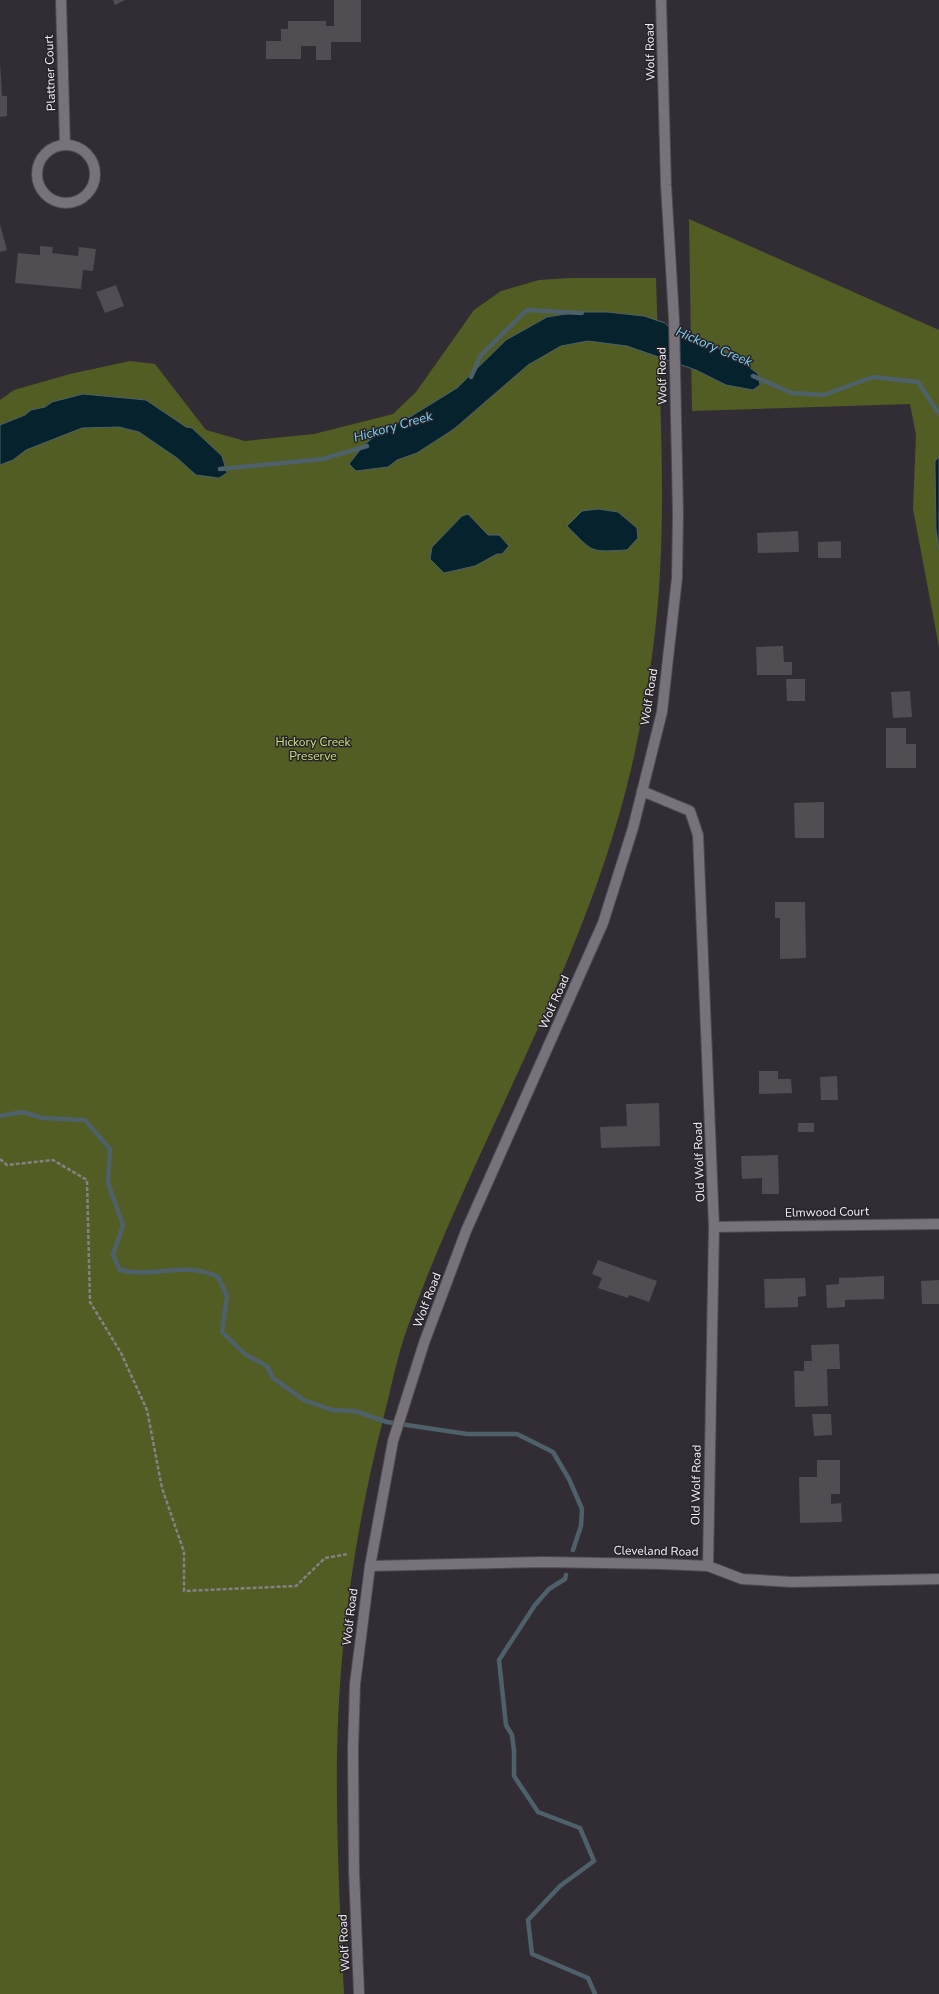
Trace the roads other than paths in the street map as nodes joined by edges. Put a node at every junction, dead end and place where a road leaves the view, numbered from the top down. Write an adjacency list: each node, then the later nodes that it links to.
1 (61, 0): 3 (main road, Plattner Court)
2 (661, 0): 4 (main road, Wolf Road)
3 (66, 145): 3 (main road)
4 (642, 791): 6 (main road, Old Wolf Road); 7 (main road, Wolf Road)
5 (939, 1224): 6 (main road, Elmwood Court)
6 (714, 1226): 8 (main road, Old Wolf Road)
7 (370, 1566): 8 (main road, Cleveland Road); 10 (main road, Wolf Road)
8 (708, 1566): 9 (main road, Cleveland Road)
9 (939, 1579)
10 (359, 1994)

